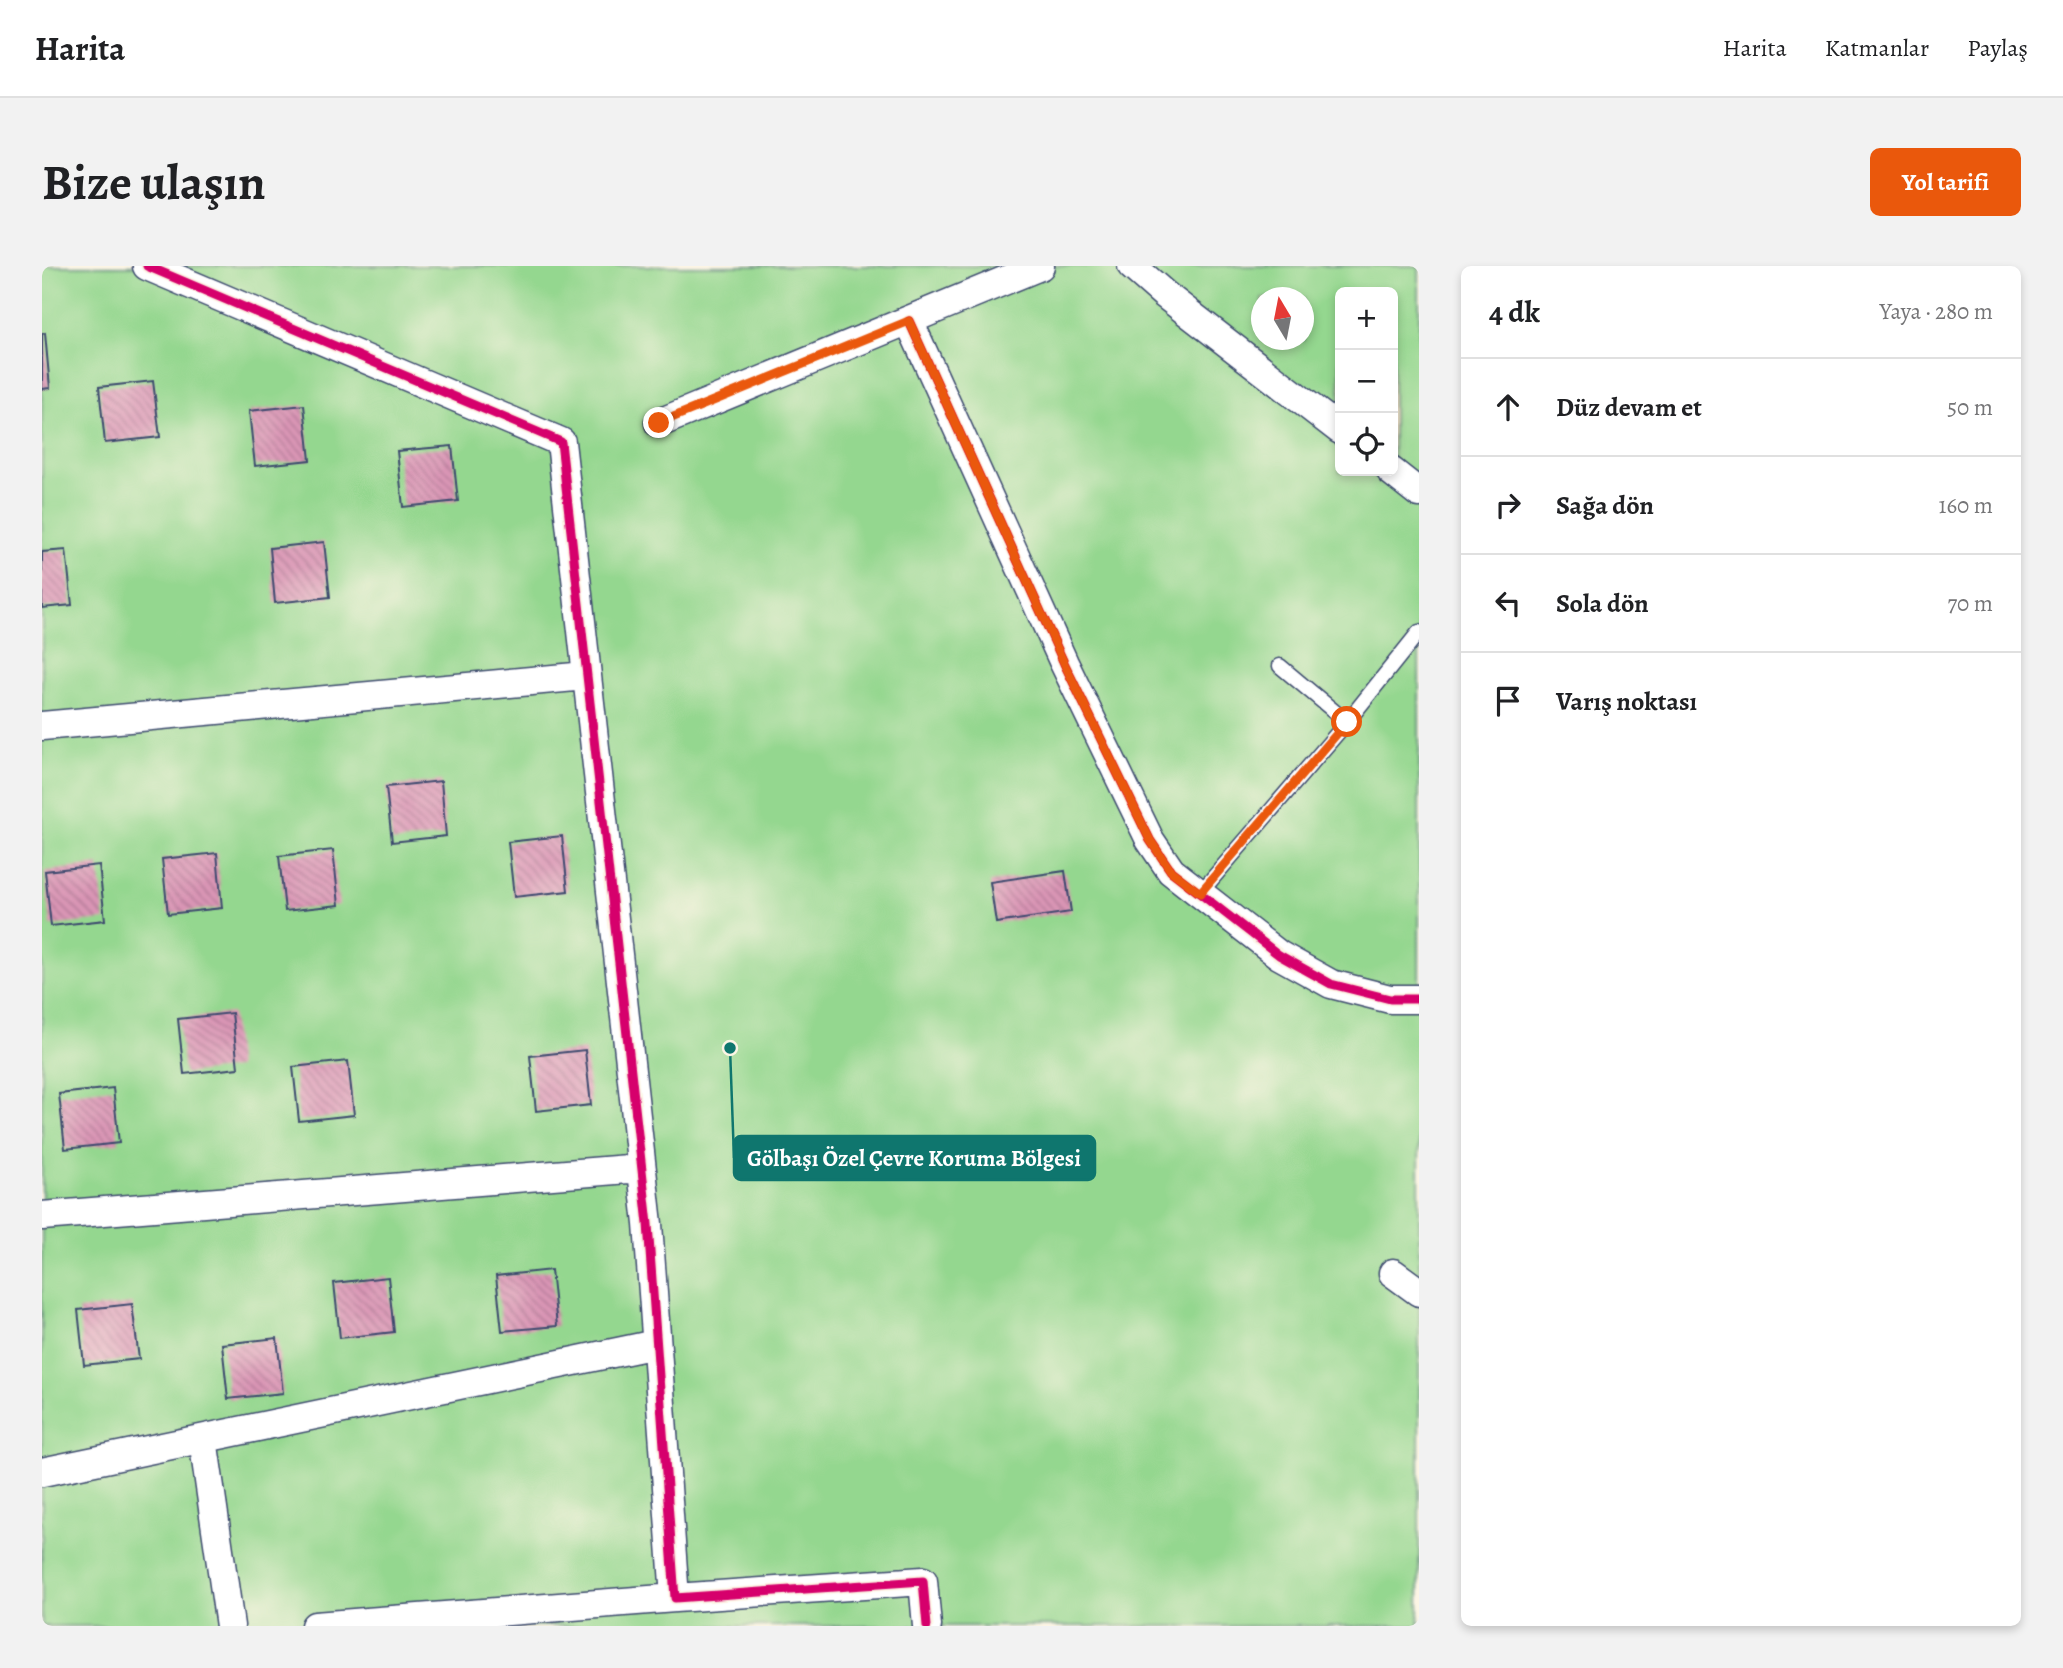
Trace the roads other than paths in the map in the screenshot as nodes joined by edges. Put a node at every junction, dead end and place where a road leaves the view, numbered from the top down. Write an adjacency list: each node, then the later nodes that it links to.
1 (147, 266): 11 (street)
2 (1040, 266): 4 (street)
3 (1132, 266): 6 (street)
4 (909, 321): 5 (street); 14 (street)
5 (659, 423)
6 (1335, 426)
7 (1397, 476): 8 (street)
8 (1419, 493)
9 (1419, 632): 12 (lane)
10 (1280, 666): 12 (lane)
11 (586, 676): 13 (street); 16 (street)
12 (1347, 722): 14 (lane)
13 (42, 726)
14 (1200, 893): 15 (street)
15 (1419, 999)
16 (641, 1167): 17 (street); 20 (street)
17 (42, 1216)
18 (1393, 1273): 19 (street)
19 (1419, 1292)
20 (656, 1344): 21 (street); 23 (street)
21 (203, 1439): 22 (street); 24 (street)
22 (42, 1472)
23 (675, 1598): 25 (street); 26 (street)
24 (230, 1626)
25 (316, 1626)
26 (927, 1626)

